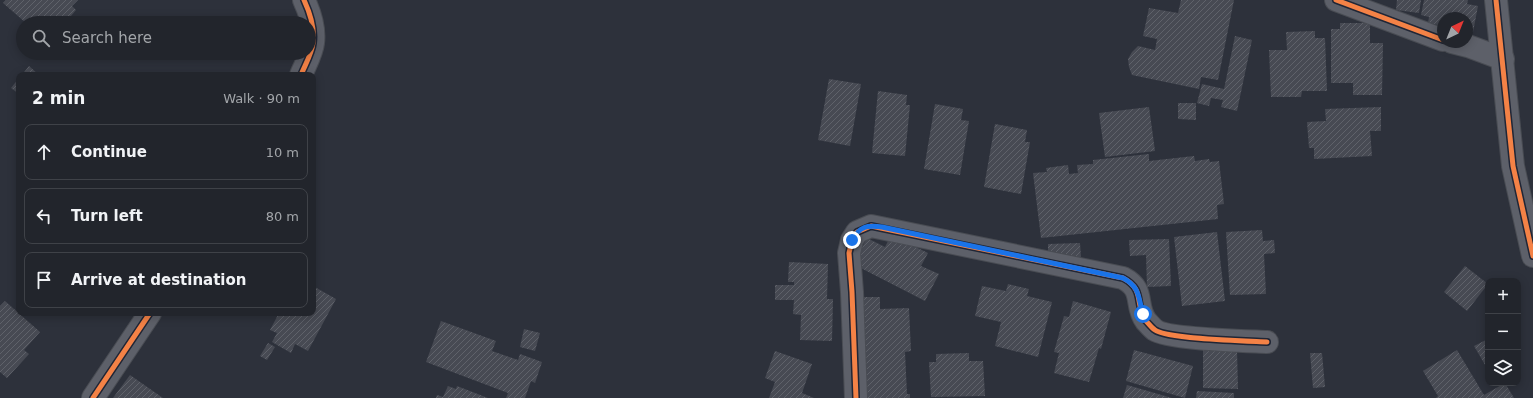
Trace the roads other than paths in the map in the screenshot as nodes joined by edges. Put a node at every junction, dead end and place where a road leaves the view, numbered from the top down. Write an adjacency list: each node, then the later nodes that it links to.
1 (304, 0): 4 (street)
2 (1336, 0): 5 (street)
3 (1496, 0): 7 (street)
4 (310, 16)
5 (1437, 38)
6 (1470, 48): 7 (street)
7 (1502, 59): 10 (street)
8 (307, 60): 9 (street)
9 (302, 72)
10 (1533, 256)
11 (148, 316): 13 (street)
12 (1267, 342): 14 (street)
13 (93, 398)
14 (856, 398)

